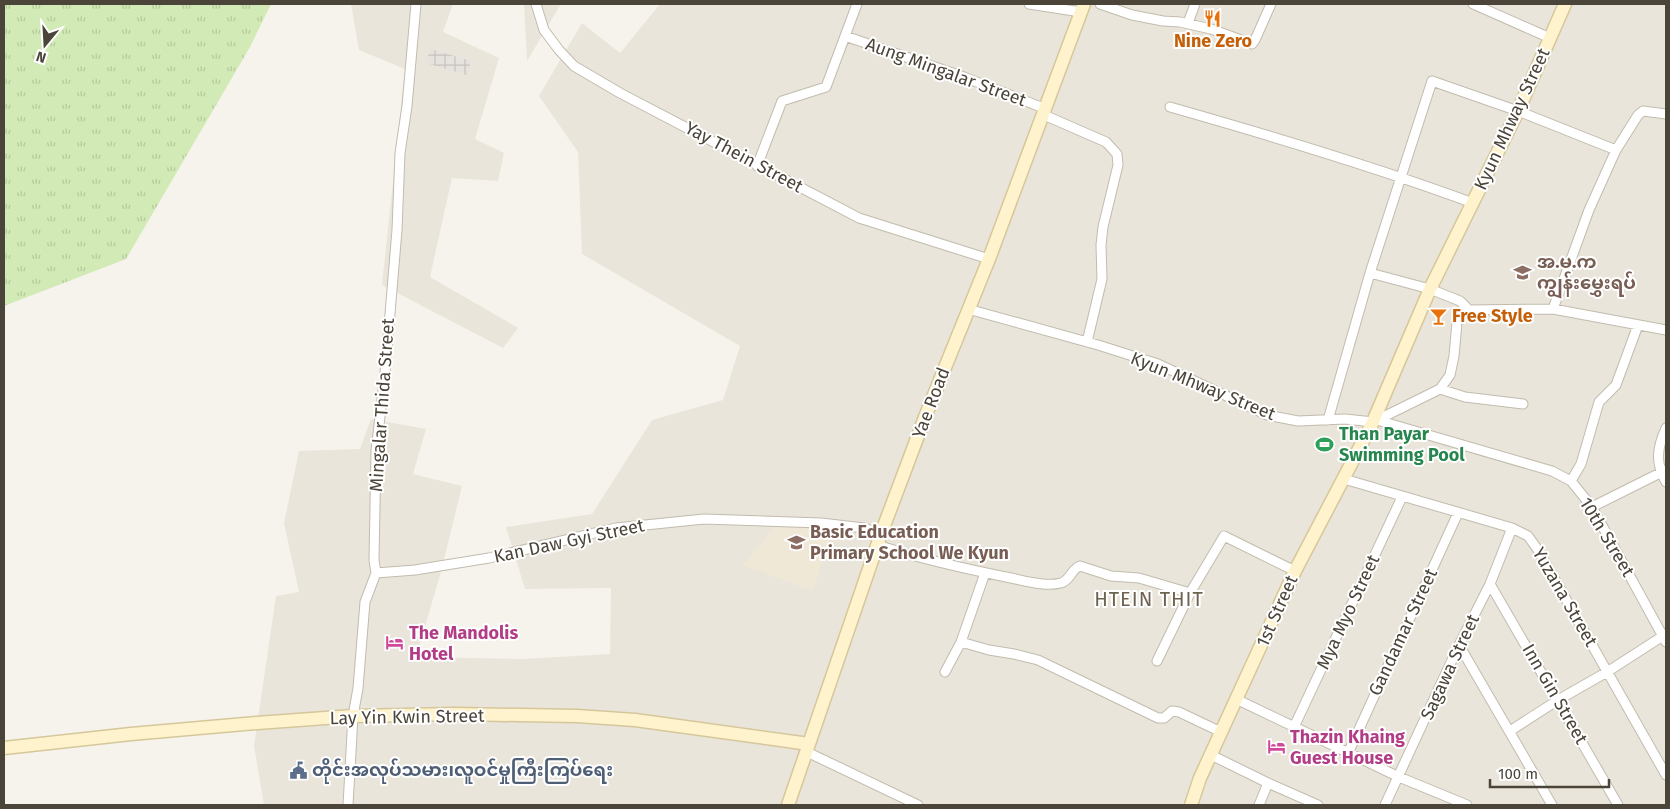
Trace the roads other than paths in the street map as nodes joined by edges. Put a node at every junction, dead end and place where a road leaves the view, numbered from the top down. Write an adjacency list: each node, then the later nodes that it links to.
1 (416, 4): 46 (street, Mingalar Thida Street)
2 (536, 4): 19 (street, Yay Thein Street)
3 (858, 4): 12 (street)
4 (1029, 4): 10 (street)
5 (1100, 4): 11 (street)
6 (1195, 4): 11 (street)
7 (1271, 4): 11 (street)
8 (1476, 4): 13 (street)
9 (1565, 4): 13 (street, Kyun Mhway Street)
10 (1083, 8): 16 (street, Yae Road)
11 (1188, 23)
12 (845, 36): 16 (street, Aung Mingalar Street); 19 (street)
13 (1550, 38): 15 (street, Kyun Mhway Street)
14 (1170, 107): 20 (street)
15 (1518, 111): 18 (street); 20 (street); 21 (street, Kyun Mhway Street)
16 (1045, 112): 22 (street, Yae Road); 30 (street, Aung Mingalar Street)
17 (1666, 114): 18 (street)
18 (1616, 150): 26 (street)
19 (757, 166): 22 (street, Yay Thein Street)
20 (1401, 176): 21 (street); 23 (street)
21 (1473, 203): 24 (street, Kyun Mhway Street)
22 (989, 259): 25 (street, Yae Road)
23 (1370, 274): 24 (street); 33 (street)
24 (1430, 290): 27 (street); 34 (street, Kyun Mhway Street)
25 (968, 309): 30 (street, Kyun Mhway Street); 44 (street, Yae Road)
26 (1553, 309): 27 (street); 28 (street)
27 (1469, 310): 31 (street)
28 (1638, 325): 29 (street); 38 (street)
29 (1666, 330)
30 (1087, 342): 33 (street, Kyun Mhway Street)
31 (1440, 389): 32 (street); 34 (street)
32 (1523, 404)
33 (1328, 420): 34 (street, Kyun Mhway Street)
34 (1375, 421): 37 (street, 1st Street); 38 (street, 10th Street)
35 (1666, 428): 36 (street)
36 (1664, 472): 39 (street); 41 (street)
37 (1344, 479): 40 (street, Yuzana Street); 45 (street, 1st Street)
38 (1571, 481): 41 (street, 10th Street)
39 (1666, 482)
40 (1402, 497): 42 (street, Yuzana Street); 59 (street, Mya Myo Street)
41 (1592, 507): 50 (street, 10th Street)
42 (1458, 513): 43 (street, Yuzana Street); 64 (street, Gandamar Street)
43 (1512, 528): 48 (street, Sagawa Street); 55 (street, Yuzana Street)
44 (879, 540): 46 (street, Kan Daw Gyi Street); 47 (street, Kan Daw Gyi Street); 63 (street, Yae Road)
45 (1295, 570): 49 (street); 56 (street, 1st Street)
46 (376, 573): 58 (street, Mingalar Thida Street)
47 (985, 573): 49 (street, Kan Daw Gyi Street); 51 (street)
48 (1490, 584): 52 (street, Sagawa Street); 57 (street, Inn Gin Street)
49 (1190, 593): 53 (street)
50 (1665, 638): 55 (street)
51 (961, 642): 54 (street); 61 (street)
52 (1459, 645): 60 (street); 67 (street, Sagawa Street)
53 (1156, 662)
54 (945, 672)
55 (1607, 672): 57 (street); 66 (street, Yuzana Street)
56 (1236, 698): 59 (street); 61 (street, 1st Street)
57 (1558, 700): 60 (street); 78 (street, Inn Gin Street)
58 (353, 716): 62 (street, Lay Yin Kwin Street); 63 (street, Lay Yin Kwin Street); 69 (street, Mingalar Thida Street)
59 (1294, 726): 64 (street)
60 (1510, 731): 77 (street)
61 (1221, 732): 65 (street, 1st Street)
62 (4, 748)
63 (808, 748): 70 (street, Yae Road); 71 (street)
64 (1349, 751): 67 (street)
65 (1211, 755): 68 (street); 72 (street, 1st Street)
66 (1666, 775)
67 (1398, 776): 75 (street, Sagawa Street); 76 (street)
68 (1268, 783): 73 (street); 74 (street)
69 (348, 805)
70 (788, 805)
71 (918, 805)
72 (1191, 805)
73 (1259, 805)
74 (1318, 805)
75 (1385, 805)
76 (1467, 805)
77 (1552, 805)
78 (1618, 805)

